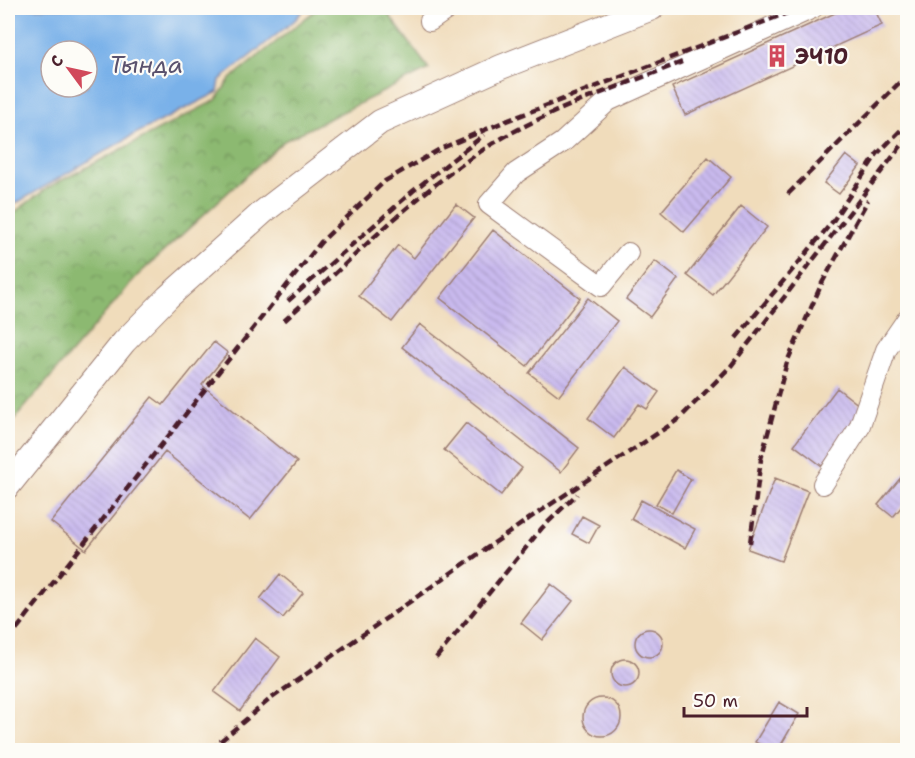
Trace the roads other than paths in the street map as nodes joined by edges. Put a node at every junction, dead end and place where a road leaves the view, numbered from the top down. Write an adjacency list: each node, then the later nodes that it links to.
1 (449, 8): 4 (street)
2 (652, 8): 8 (street)
3 (813, 8): 5 (street)
4 (430, 21)
5 (628, 253)
6 (908, 318): 7 (street)
7 (823, 484)
8 (8, 486)

